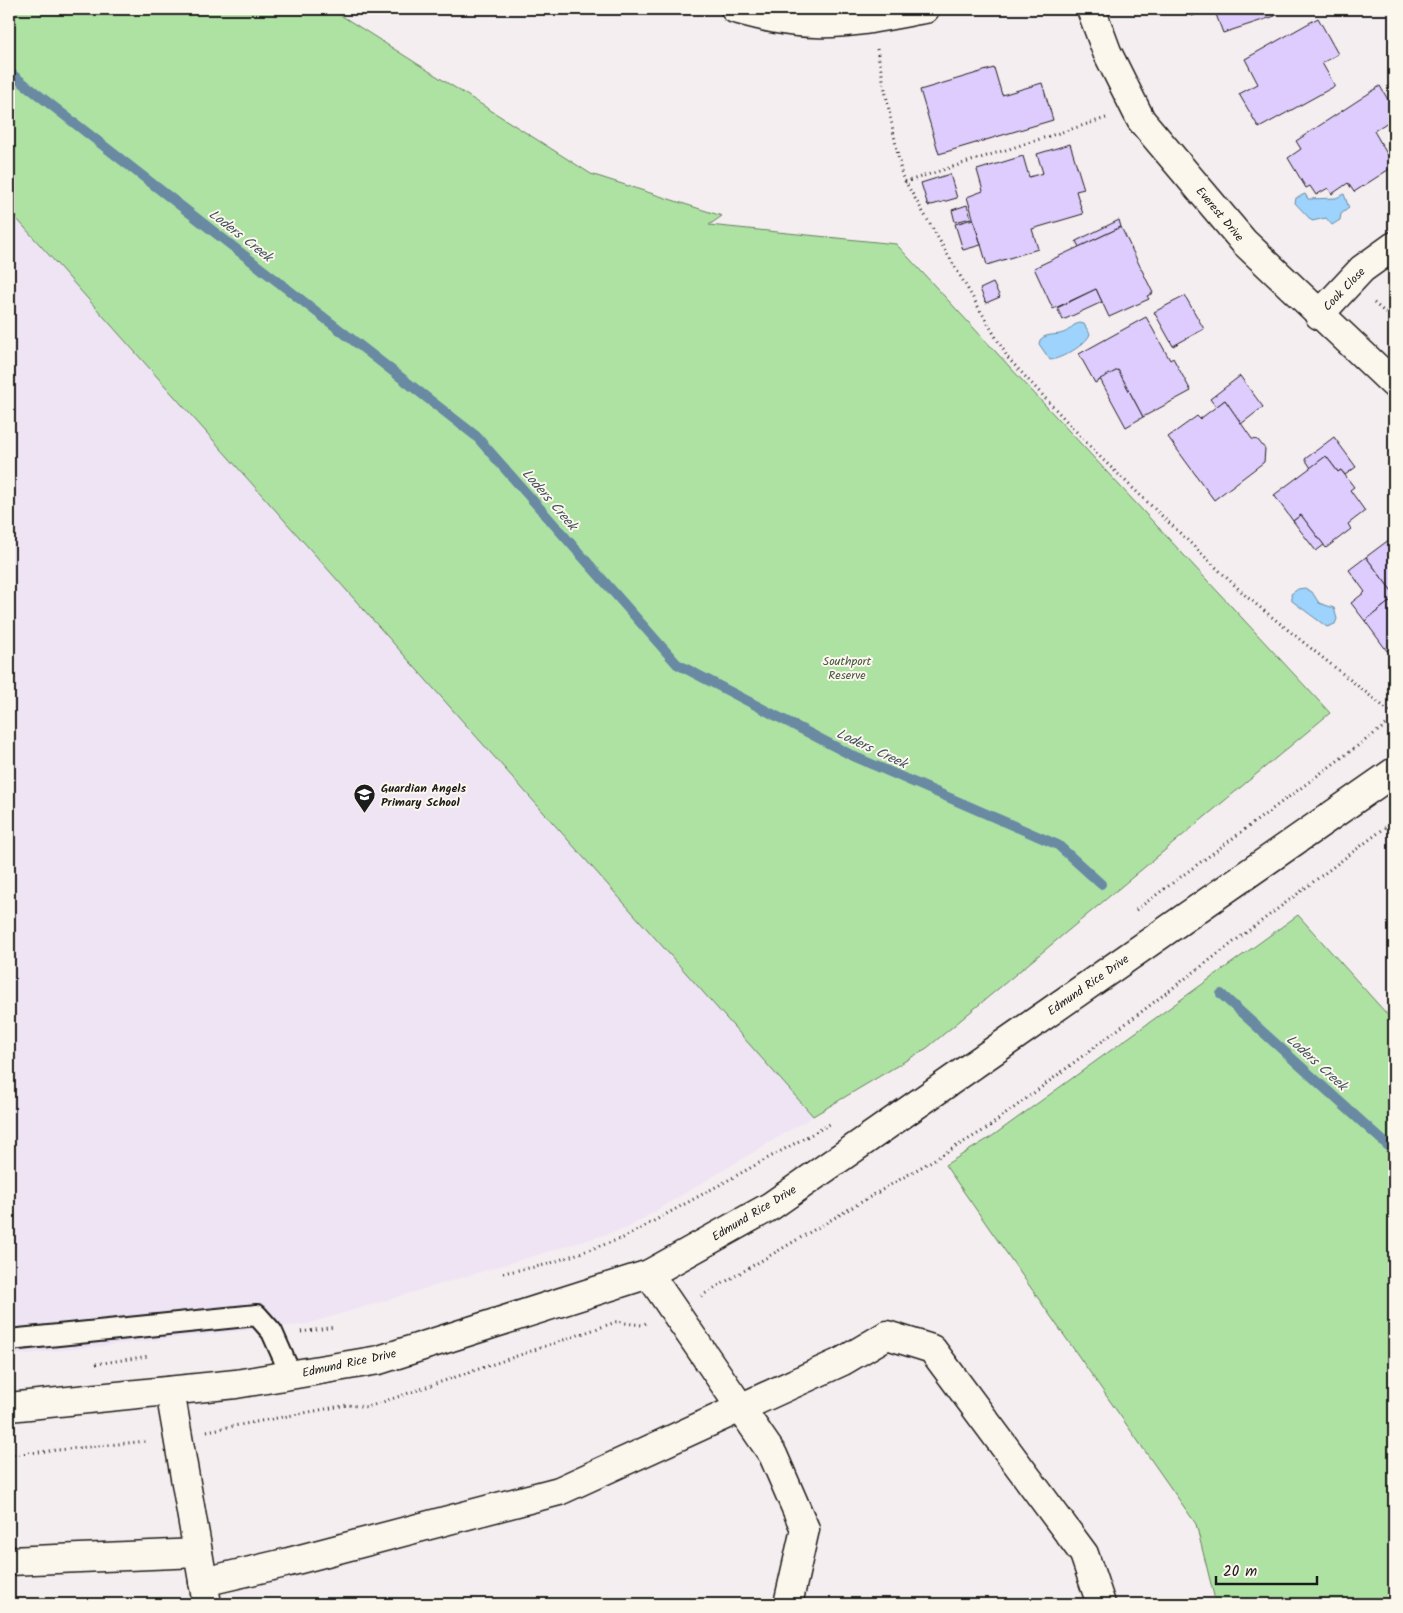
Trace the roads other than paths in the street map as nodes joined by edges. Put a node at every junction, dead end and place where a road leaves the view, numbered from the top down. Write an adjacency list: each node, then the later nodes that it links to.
1 (735, 9): 2 (street)
2 (925, 9)
3 (1091, 9): 5 (street, Everest Drive)
4 (1394, 246): 5 (street, Cook Close)
5 (1319, 316): 6 (street, Everest Drive)
6 (1394, 384)
7 (1394, 772): 8 (street, Edmund Rice Drive)
8 (649, 1274): 10 (street, Edmund Rice Drive); 13 (street)
9 (9, 1340): 10 (lane)
10 (291, 1375): 11 (street, Edmund Rice Drive)
11 (170, 1391): 12 (street, Edmund Rice Drive); 14 (street)
12 (9, 1407)
13 (740, 1407): 16 (street); 17 (street); 18 (street)
14 (198, 1553): 15 (street); 16 (street)
15 (9, 1561)
16 (205, 1593)
17 (788, 1604)
18 (1101, 1604)

